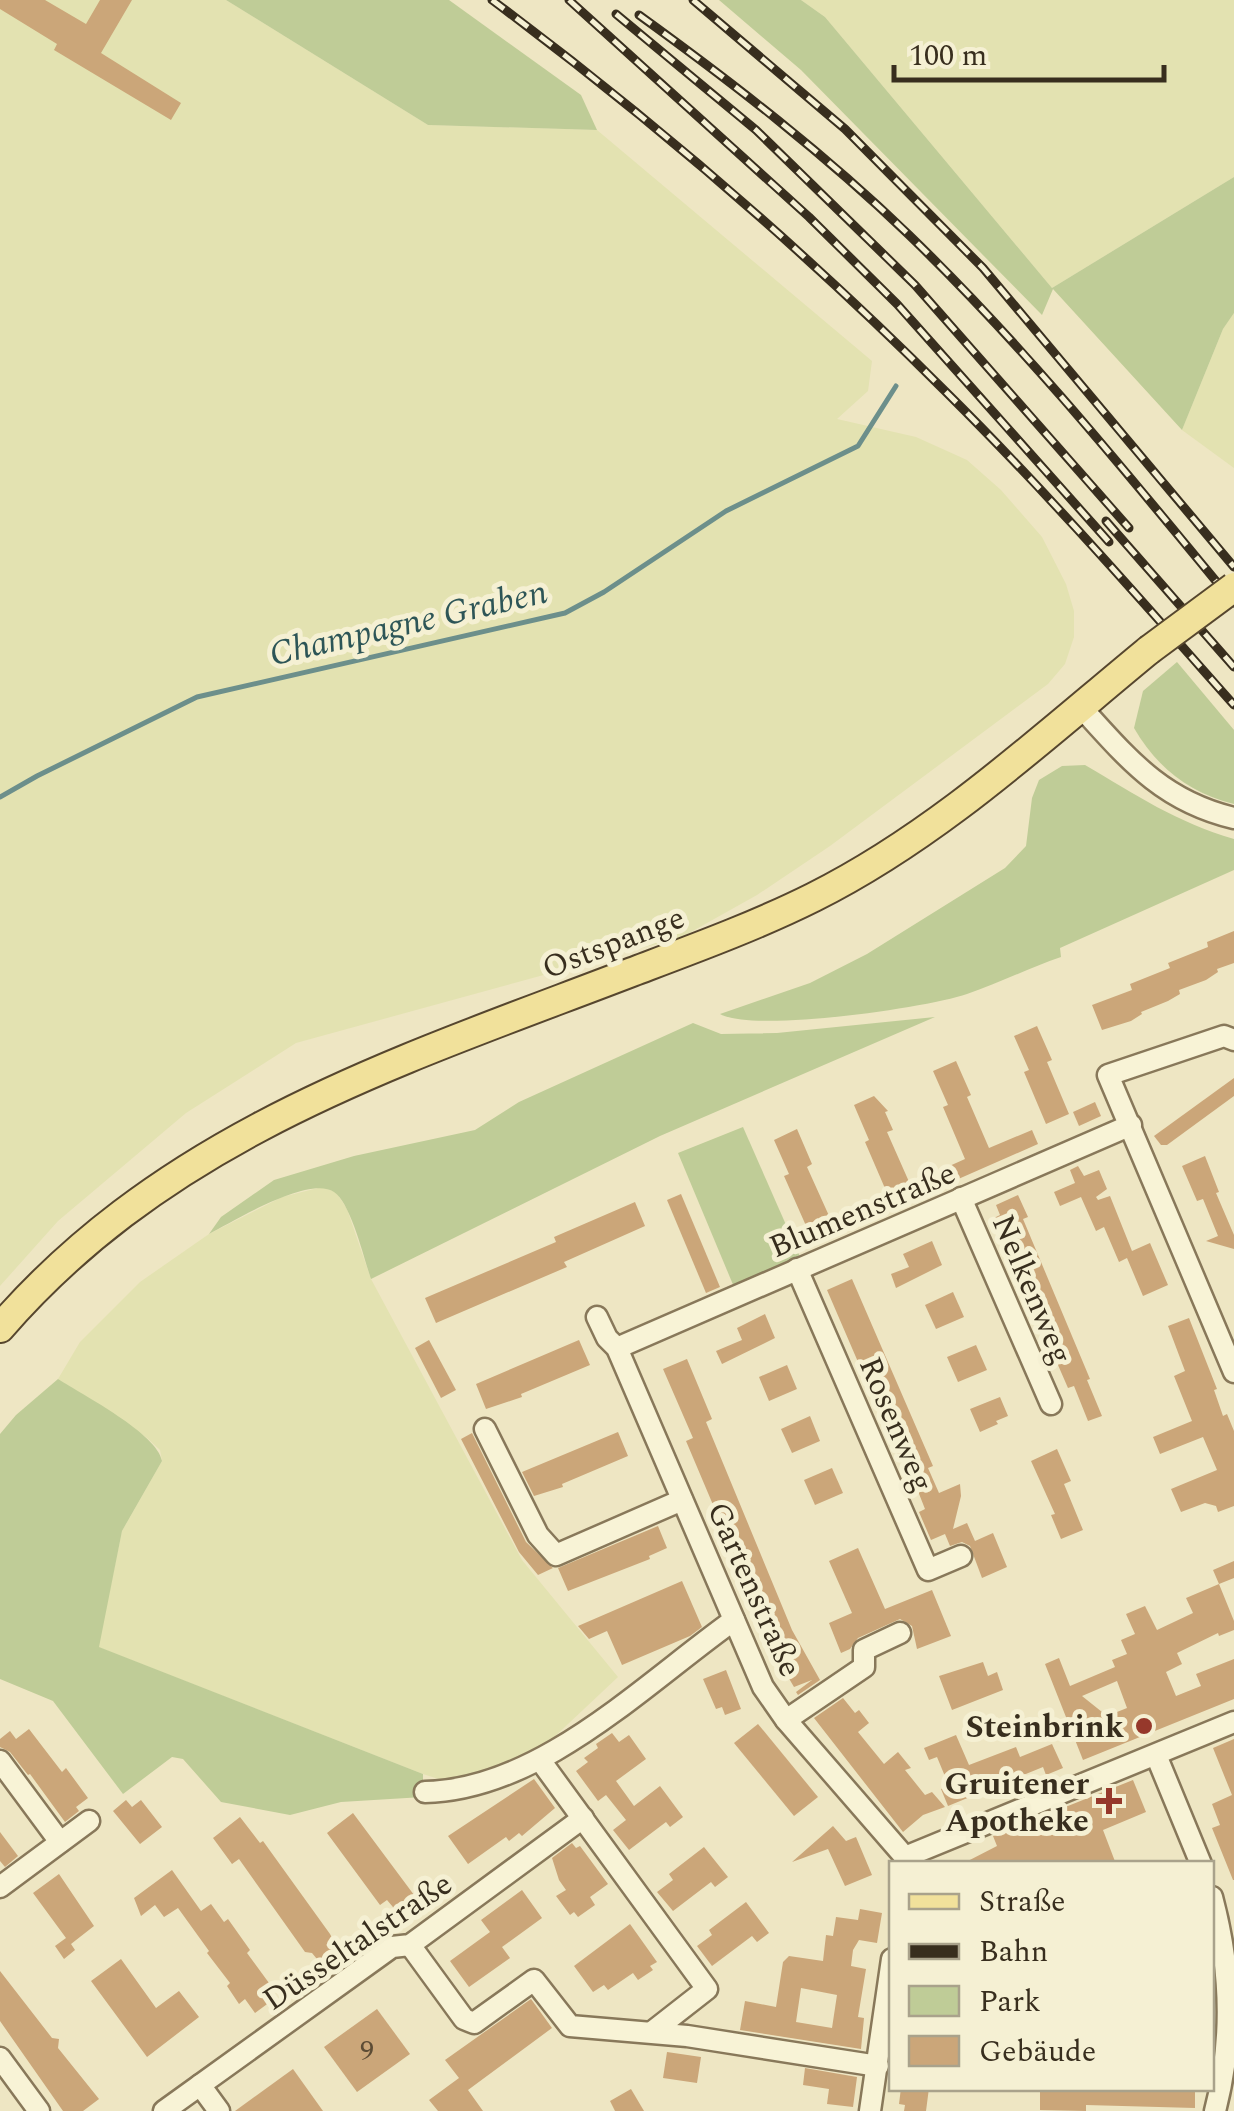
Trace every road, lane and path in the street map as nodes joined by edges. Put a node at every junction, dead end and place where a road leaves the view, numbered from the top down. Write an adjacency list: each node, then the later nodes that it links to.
1 (1234, 587): 2 (main road, Ostspange, bridge)
2 (1080, 706): 3 (street); 9 (main road, Ostspange)
3 (1234, 818)
4 (1234, 1040): 5 (street)
5 (1131, 1124): 6 (street, Blumenstraße); 11 (street)
6 (962, 1198): 7 (street, Blumenstraße); 12 (street, Nelkenweg)
7 (798, 1269): 10 (street, Blumenstraße); 15 (street, Rosenweg)
8 (596, 1317): 10 (street, Gartenstraße)
9 (0, 1328)
10 (617, 1348): 14 (street, Gartenstraße)
11 (1234, 1372)
12 (1050, 1404)
13 (485, 1429): 14 (street)
14 (682, 1500): 16 (street, Gartenstraße)
15 (962, 1556)
16 (734, 1620): 18 (street, Gartenstraße); 21 (street)
17 (900, 1633): 18 (street)
18 (786, 1720): 27 (street, Gartenstraße)
19 (1234, 1722): 20 (street)
20 (1156, 1755): 27 (street); 28 (street)
21 (540, 1760): 23 (street); 24 (street)
22 (0, 1761): 26 (street)
23 (425, 1792)
24 (583, 1818): 31 (street, Düsseltalstraße); 33 (street)
25 (89, 1821): 26 (street)
26 (60, 1842): 29 (street)
27 (904, 1860)
28 (1199, 1861)
29 (0, 1887)
30 (1214, 1905): 41 (street)
31 (410, 1945): 33 (street); 36 (street, Düsseltalstraße)
32 (889, 1981): 35 (street)
33 (652, 2032): 35 (street)
34 (0, 2059): 37 (street)
35 (878, 2066): 40 (street)
36 (200, 2086): 38 (street, Düsseltalstraße); 39 (street)
37 (40, 2111)
38 (164, 2111)
39 (219, 2111)
40 (870, 2111)
41 (1215, 2111)

